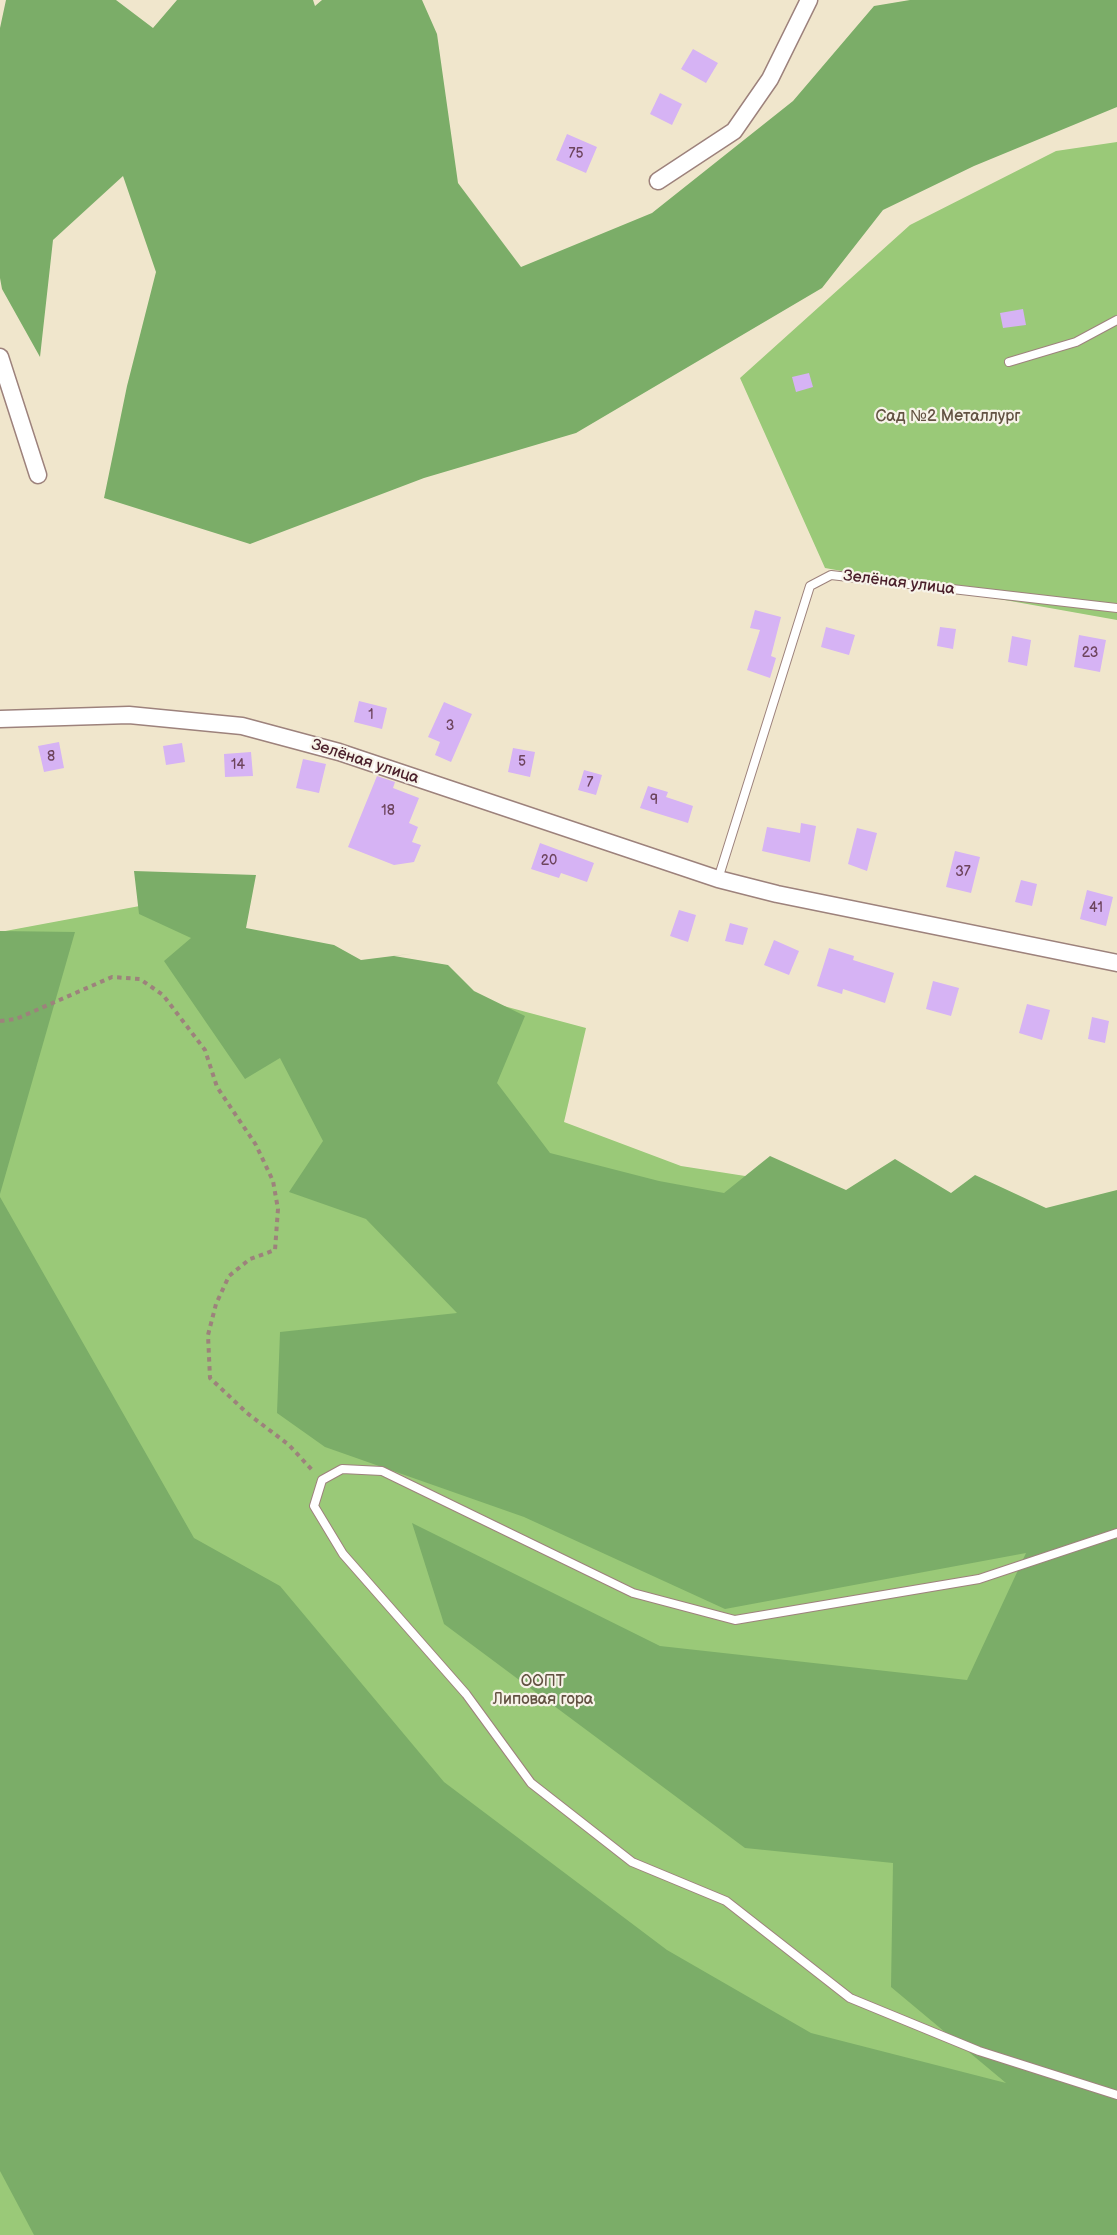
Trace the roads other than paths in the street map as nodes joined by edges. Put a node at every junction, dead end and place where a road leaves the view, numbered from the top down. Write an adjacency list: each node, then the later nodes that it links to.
1 (809, 0): 2 (street)
2 (658, 181)
3 (1117, 320): 5 (lane)
4 (0, 357): 6 (street)
5 (1009, 362)
6 (38, 475)
7 (1117, 608): 9 (lane, Зелёная улица)
8 (0, 719): 9 (street, Зелёная улица)
9 (718, 879): 10 (street, Зелёная улица)
10 (1117, 963)
11 (1117, 1533): 12 (lane)
12 (1117, 2096)

